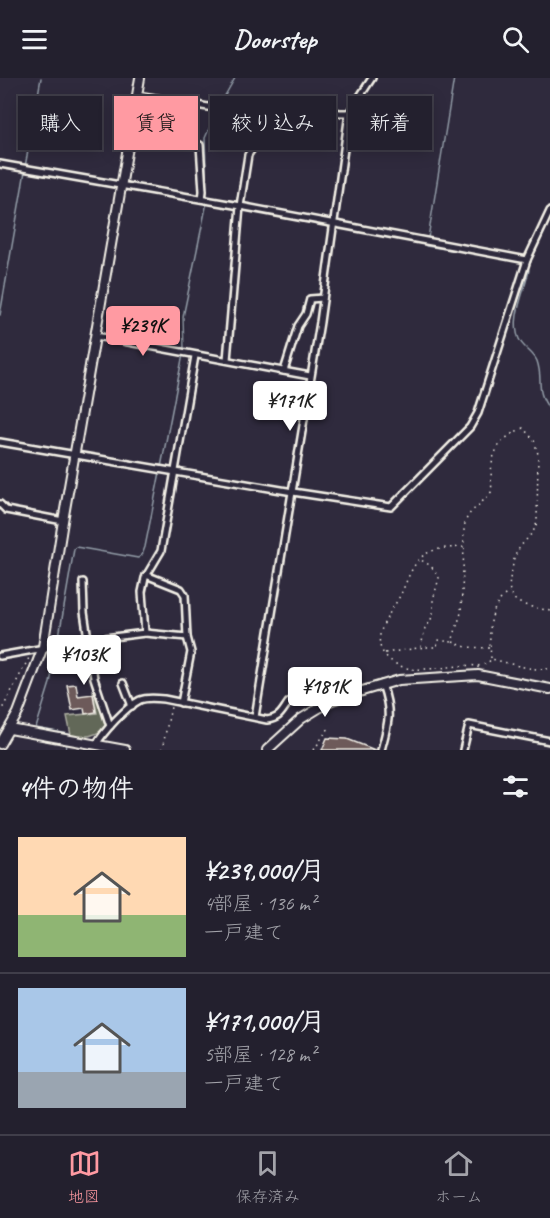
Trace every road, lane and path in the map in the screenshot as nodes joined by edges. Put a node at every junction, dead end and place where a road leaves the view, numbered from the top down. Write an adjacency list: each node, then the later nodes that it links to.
1 (140, 78): 3 (street)
2 (372, 78): 4 (street)
3 (137, 95): 5 (street); 10 (street)
4 (360, 96)
5 (210, 107)
6 (348, 113): 12 (street)
7 (348, 120): 14 (street)
8 (200, 145): 11 (street)
9 (0, 164): 10 (street)
10 (122, 185): 11 (street); 17 (street)
11 (202, 199): 12 (street)
12 (240, 206): 14 (street); 19 (street)
13 (550, 211): 15 (street)
14 (334, 223): 15 (street); 16 (street)
15 (527, 260): 25 (street)
16 (323, 298): 20 (street); 21 (street)
17 (96, 336): 18 (street); 23 (street)
18 (195, 356): 19 (street); 24 (street)
19 (227, 360): 20 (street)
20 (284, 371): 21 (street)
21 (310, 376): 25 (street)
22 (0, 442): 23 (street)
23 (75, 454): 24 (street); 27 (street)
24 (174, 471): 25 (street); 30 (street)
25 (293, 492): 56 (street)
26 (0, 504): 27 (street)
27 (63, 521): 38 (street)
28 (464, 547): 29 (path); 32 (path); 37 (path)
29 (420, 559): 39 (path); 42 (path)
30 (146, 575): 34 (street); 35 (street)
31 (83, 582): 36 (street)
32 (509, 592): 33 (path); 40 (path)
33 (550, 611)
34 (145, 633): 35 (street); 36 (street)
35 (187, 637): 53 (street)
36 (89, 640): 38 (street); 57 (street)
37 (452, 642): 39 (path); 40 (path)
38 (43, 647): 41 (street); 60 (street)
39 (420, 647): 42 (path)
40 (490, 648): 44 (path)
41 (33, 650): 43 (street); 55 (path)
42 (384, 653): 45 (path)
43 (0, 656)
44 (491, 659): 45 (path); 46 (path)
45 (478, 666): 47 (path)
46 (550, 668)
47 (478, 675): 49 (street); 50 (street)
48 (123, 683): 54 (street)
49 (382, 684): 51 (street); 68 (street)
50 (550, 689)
51 (346, 694): 56 (street); 66 (street)
52 (172, 701): 53 (street); 54 (street); 65 (path)
53 (181, 703): 56 (street)
54 (132, 706): 57 (street)
55 (0, 713)
56 (255, 717)
57 (110, 726): 63 (street)
58 (0, 727): 60 (street)
59 (332, 728): 67 (path)
60 (10, 729): 62 (street); 63 (street)
61 (550, 741): 69 (street)
62 (0, 744)
63 (96, 745): 64 (street)
64 (125, 750)
65 (162, 750)
66 (267, 750)
67 (314, 750)
68 (381, 750)
69 (463, 750)

